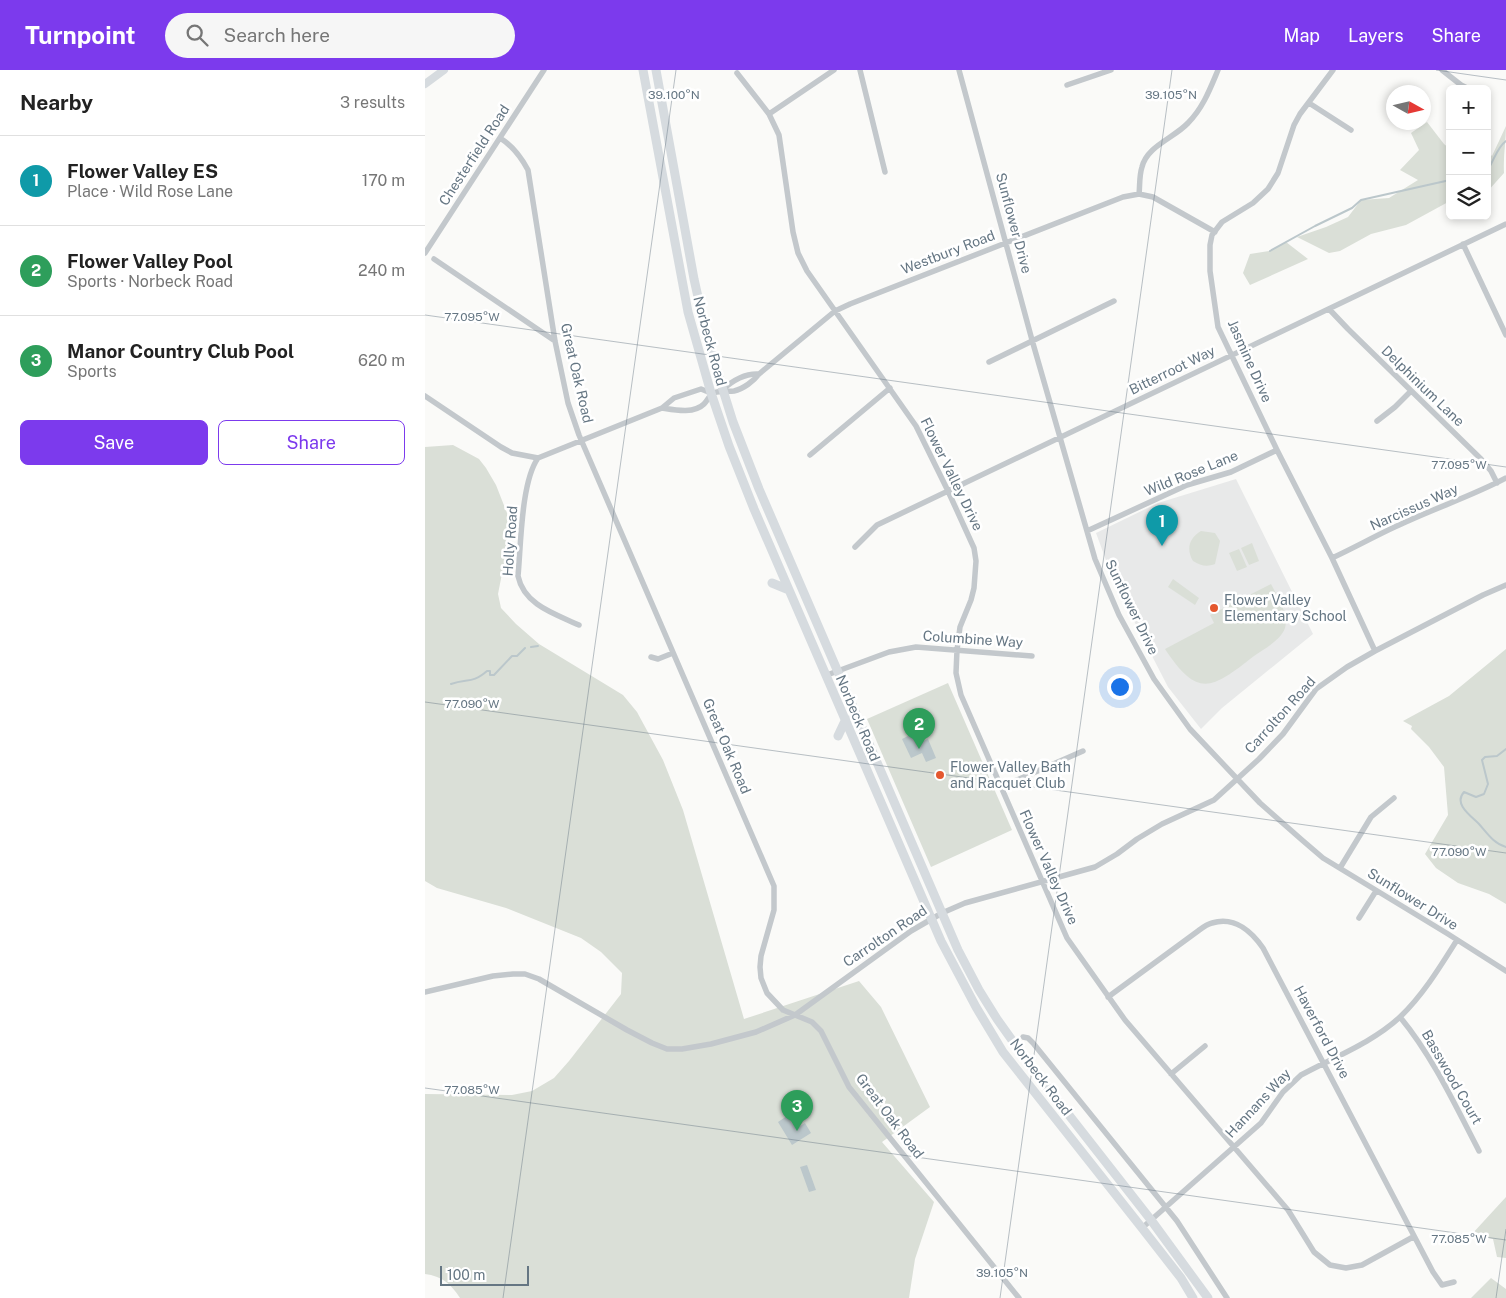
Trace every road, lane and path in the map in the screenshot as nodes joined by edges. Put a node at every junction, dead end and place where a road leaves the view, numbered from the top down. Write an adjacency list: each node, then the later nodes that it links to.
1 (444, 70): 13 (main road)
2 (544, 70): 19 (street, Chesterfield Road)
3 (643, 70): 40 (main road, Norbeck Road)
4 (656, 70): 38 (main road, Norbeck Road)
5 (835, 70): 17 (street)
6 (860, 70): 20 (street)
7 (959, 70): 24 (street, Sunflower Drive)
8 (1111, 70): 14 (street)
9 (1218, 70): 21 (street)
10 (1333, 70): 16 (street)
11 (1442, 70): 15 (street)
12 (737, 73): 17 (street, Flower Valley Drive)
13 (425, 84)
14 (1067, 85)
15 (1460, 85)
16 (1309, 103): 18 (street); 23 (street)
17 (769, 114): 30 (street, Flower Valley Drive)
18 (1351, 130)
19 (500, 138): 26 (street, Chesterfield Road); 33 (street, Great Oak Road)
20 (885, 172)
21 (1139, 194): 23 (street); 24 (street, Westbury Road)
22 (1506, 224): 25 (street, Bitterroot Way)
23 (1215, 232): 34 (street, Jasmine Drive)
24 (1006, 242): 30 (street, Westbury Road); 32 (street, Sunflower Drive)
25 (1463, 244): 29 (street, Bitterroot Way); 31 (street)
26 (425, 253)
27 (434, 259): 33 (street)
28 (1114, 301): 32 (street)
29 (1329, 309): 34 (street, Bitterroot Way); 39 (street, Delphinium Lane)
30 (835, 312): 36 (street, Westbury Road); 37 (street, Flower Valley Drive)
31 (1506, 336)
32 (1032, 340): 35 (street); 44 (street, Sunflower Drive)
33 (555, 341): 45 (street, Great Oak Road)
34 (1231, 355): 44 (street, Bitterroot Way); 46 (street, Jasmine Drive)
35 (989, 362)
36 (759, 374): 38 (street, Westbury Road); 38 (street, Westbury Road)
37 (890, 388): 47 (street); 51 (street, Flower Valley Drive)
38 (722, 390): 40 (street, Westbury Road); 64 (main road, Norbeck Road)
39 (1411, 391): 43 (street); 50 (street, Delphinium Lane)
40 (711, 394): 42 (street, Westbury Road); 42 (street, Westbury Road); 57 (main road, Norbeck Road)
41 (425, 396): 48 (street)
42 (663, 408): 45 (street, Westbury Road)
43 (1377, 421)
44 (1060, 437): 51 (street, Bitterroot Way); 52 (street, Sunflower Drive)
45 (582, 440): 48 (street, Westbury Road); 61 (street, Great Oak Road)
46 (1277, 450): 52 (street, Wild Rose Lane); 54 (street, Jasmine Drive)
47 (810, 455)
48 (538, 458): 58 (street, Holly Road)
49 (1506, 478): 50 (street, Narcissus Way)
50 (1497, 483): 54 (street, Narcissus Way)
51 (948, 492): 53 (street, Bitterroot Way); 59 (street, Flower Valley Drive)
52 (1087, 531): 69 (street, Sunflower Drive)
53 (855, 547)
54 (1333, 558): 60 (street, Jasmine Drive)
55 (772, 583): 57 (main road)
56 (1506, 585): 60 (street, Carrolton Road)
57 (789, 590): 65 (main road, Norbeck Road)
58 (579, 625)
59 (957, 650): 62 (street, Columbine Way); 64 (street, Columbine Way); 70 (street, Flower Valley Drive)
60 (1375, 651): 69 (street, Carrolton Road)
61 (673, 653): 63 (street); 82 (street, Great Oak Road)
62 (1032, 656)
63 (651, 658)
64 (838, 670): 65 (street, Columbine Way); 75 (main road, Norbeck Road)
65 (827, 675): 66 (main road, Norbeck Road)
66 (846, 719): 67 (main road); 77 (main road, Norbeck Road)
67 (838, 736)
68 (1083, 751): 70 (street)
69 (1236, 779): 72 (street, Sunflower Drive); 73 (street, Carrolton Road)
70 (1001, 787): 73 (street, Flower Valley Drive)
71 (1394, 798): 72 (street)
72 (1340, 868): 74 (street, Sunflower Drive)
73 (1042, 881): 75 (street, Carrolton Road); 81 (street, Flower Valley Drive)
74 (1376, 891): 76 (street); 78 (street, Sunflower Drive)
75 (942, 914): 77 (street, Carrolton Road); 93 (main road, Norbeck Road)
76 (1359, 918)
77 (932, 919): 82 (street, Carrolton Road); 89 (main road, Norbeck Road)
78 (1457, 940): 79 (street, Sunflower Drive); 83 (street, Hannans Way)
79 (1506, 971)
80 (425, 992): 82 (street, Carrolton Road)
81 (1108, 997): 86 (street, Haverford Drive); 87 (street, Flower Valley Drive)
82 (795, 1015): 97 (street, Great Oak Road)
83 (1400, 1017): 86 (street, Hannans Way); 91 (street, Basswood Court)
84 (1023, 1037): 92 (street, Norbeck Road)
85 (1205, 1046): 87 (street)
86 (1323, 1062): 90 (street, Hannans Way); 95 (street, Haverford Drive)
87 (1171, 1074): 90 (street, Flower Valley Drive)
88 (1028, 1098): 89 (main road)
89 (1041, 1100): 94 (main road, Norbeck Road)
90 (1235, 1147): 92 (street, Hannans Way); 95 (street, Flower Valley Drive)
91 (1479, 1151)
92 (1165, 1208): 93 (street, Hannans Way); 100 (street, Norbeck Road)
93 (1151, 1220): 94 (street, Hannans Way); 99 (main road, Norbeck Road)
94 (1142, 1228): 98 (main road, Norbeck Road)
95 (1413, 1237): 96 (street, Haverford Drive)
96 (1453, 1282)
97 (1019, 1298)
98 (1193, 1298)
99 (1208, 1298)
100 (1227, 1298)

